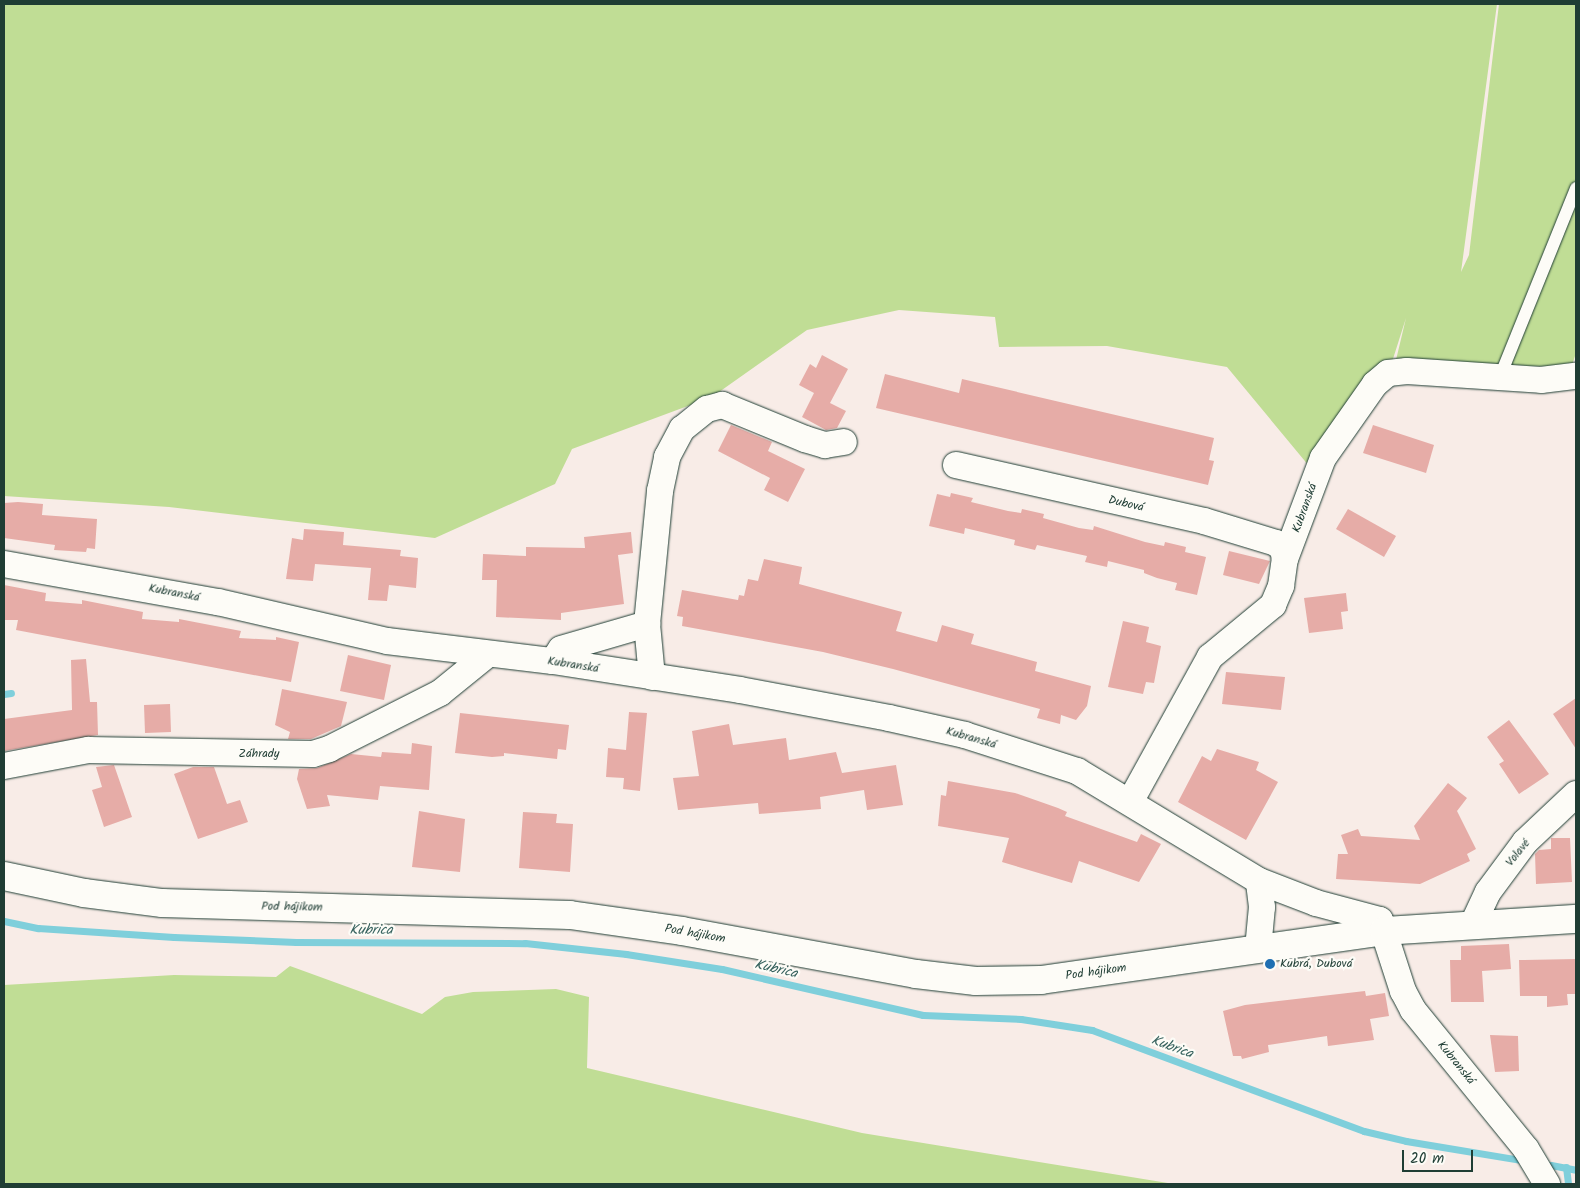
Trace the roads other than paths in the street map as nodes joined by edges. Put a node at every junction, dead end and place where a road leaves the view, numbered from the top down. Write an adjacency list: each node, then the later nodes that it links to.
1 (1576, 188): 3 (lane)
2 (1576, 376): 3 (street, Kubranská)
3 (1499, 379): 6 (street, Kubranská)
4 (844, 442): 8 (street)
5 (956, 465): 6 (street, Dubová)
6 (1285, 559): 14 (street, Kubranská)
7 (4, 564): 9 (street, Kubranská)
8 (647, 624): 10 (street); 11 (street)
9 (488, 654): 10 (street, Kubranská); 12 (street, Záhrady)
10 (553, 662): 11 (street, Kubranská)
11 (652, 677): 14 (street, Kubranská)
12 (4, 766)
13 (1576, 794): 18 (street, Volavé)
14 (1130, 802): 16 (street, Kubranská)
15 (4, 876): 20 (street, Pod hájikom)
16 (1259, 881): 19 (street, Kubranská); 20 (street)
17 (1576, 919): 18 (street)
18 (1473, 924): 19 (street)
19 (1384, 931): 20 (street, Pod hájikom); 21 (street, Kubranská)
20 (1258, 949)
21 (1547, 1184)

